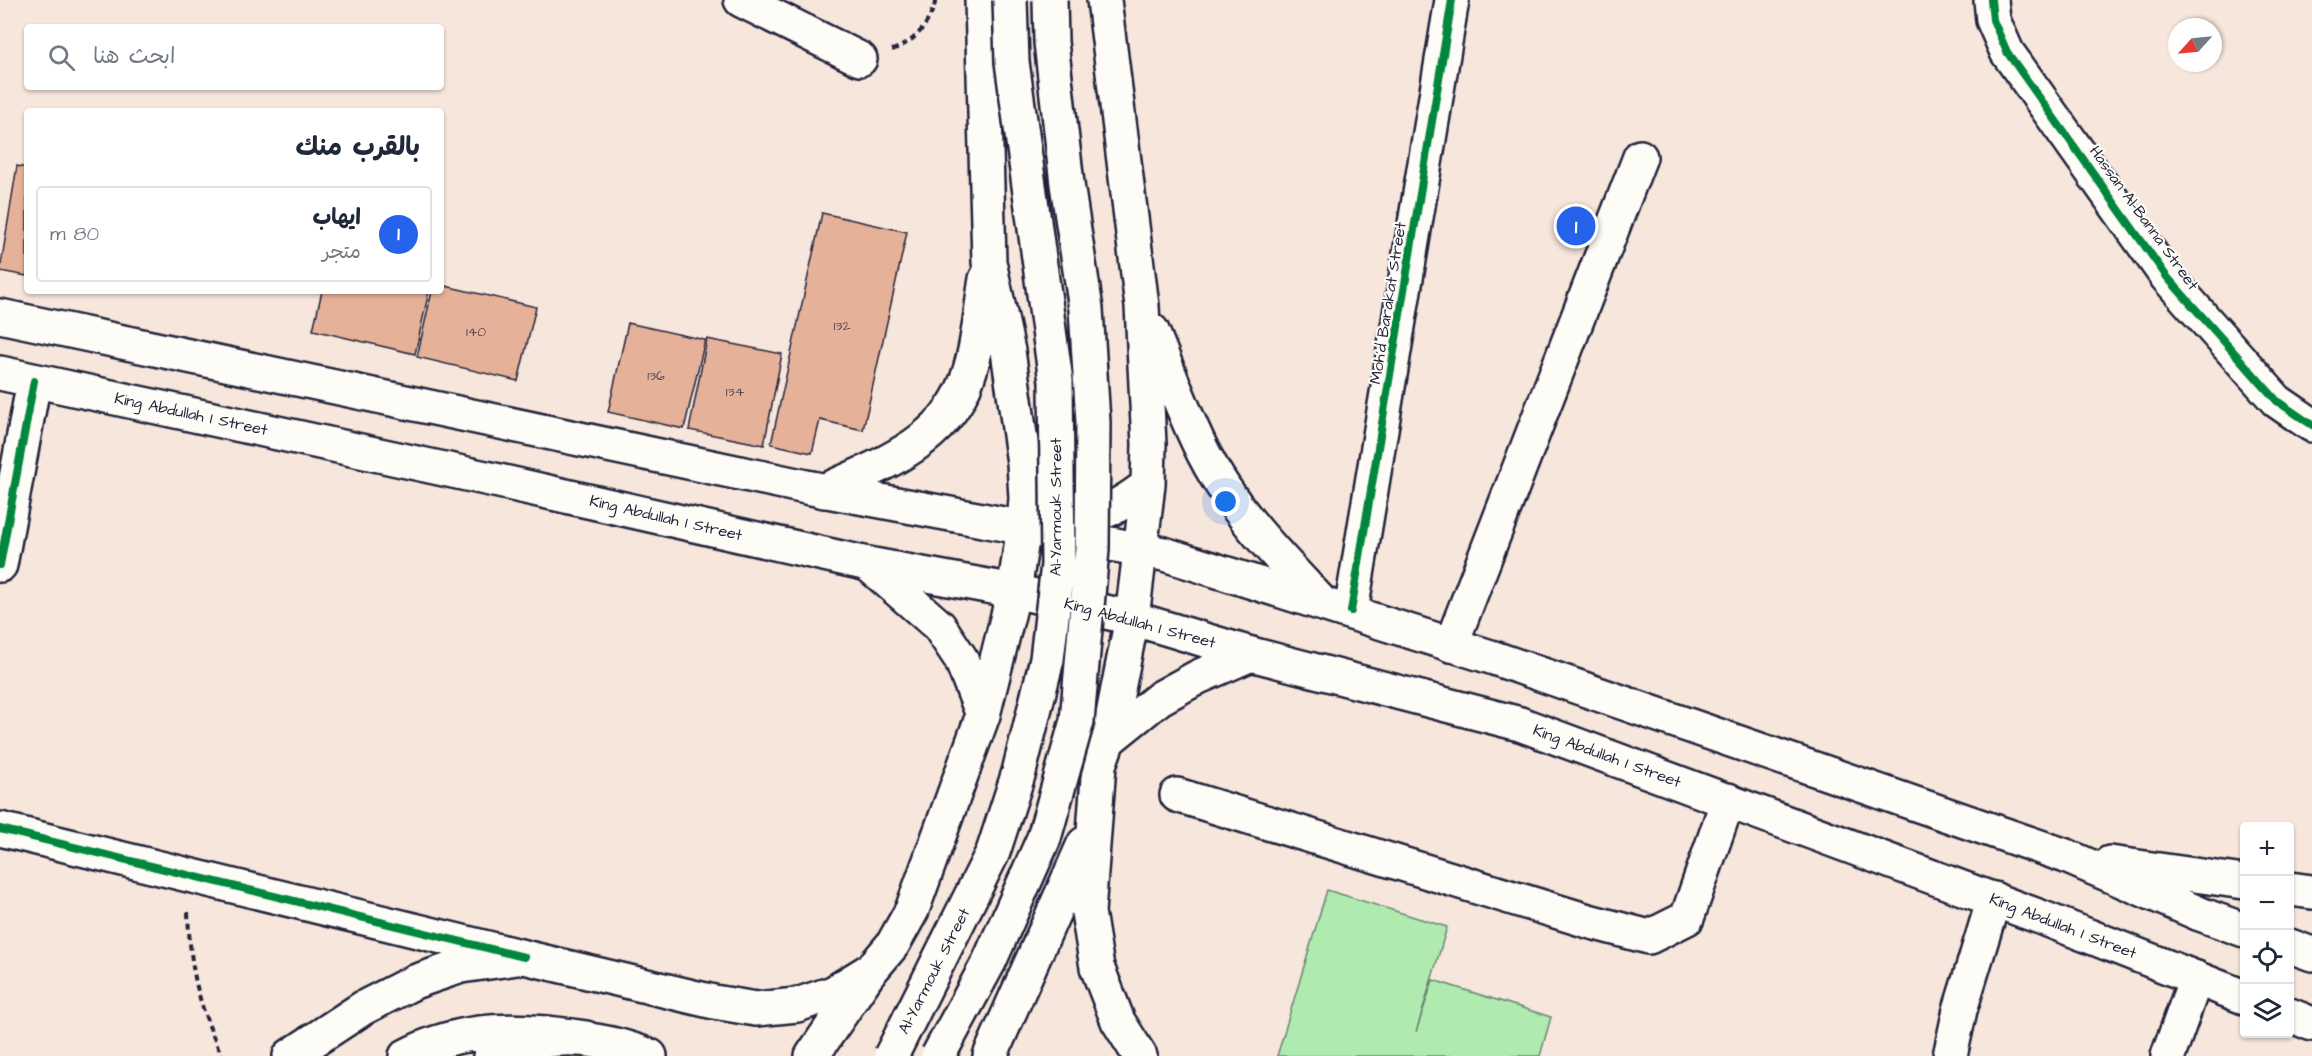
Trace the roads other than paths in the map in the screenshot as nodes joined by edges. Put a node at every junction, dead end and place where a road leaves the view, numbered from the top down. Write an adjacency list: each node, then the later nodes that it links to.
1 (741, 0): 8 (main road)
2 (982, 0): 10 (main road)
3 (1010, 0): 54 (main road, Al-Yarmouk Street, bridge)
4 (1050, 0): 55 (main road, Al-Yarmouk Street, bridge)
5 (1104, 0): 11 (main road)
6 (1452, 0): 24 (main road, Moh'd Barakat Street)
7 (1991, 0): 15 (main road, Hassan Al-Banna Street)
8 (872, 55)
9 (1640, 157): 26 (main road)
10 (988, 262): 16 (main road); 18 (main road)
11 (1142, 306): 17 (main road); 24 (main road)
12 (0, 316): 18 (main road)
13 (0, 373): 14 (main road, King Abdullah I Street)
14 (34, 381): 21 (main road, King Abdullah I Street); 22 (main road)
15 (2312, 425)
16 (1024, 463): 17 (main road); 19 (main road)
17 (1148, 485): 20 (main road)
18 (824, 491): 19 (main road)
19 (1024, 527): 20 (main road); 23 (main road)
20 (1142, 550): 24 (main road); 25 (main road)
21 (868, 564): 23 (main road, King Abdullah I Street); 28 (main road)
22 (0, 565)
23 (1014, 591): 25 (main road, King Abdullah I Street); 28 (main road)
24 (1336, 607): 26 (main road)
25 (1132, 618): 27 (main road, King Abdullah I Street); 29 (main road)
26 (1451, 645): 34 (main road)
27 (1251, 654): 29 (main road); 31 (main road, King Abdullah I Street)
28 (982, 715): 43 (main road)
29 (1108, 740): 32 (main road)
30 (1177, 795): 31 (main road)
31 (1728, 800): 38 (main road, King Abdullah I Street)
32 (1092, 825): 56 (main road); 57 (main road)
33 (0, 829): 42 (main road)
34 (2066, 856): 35 (main road); 39 (main road)
35 (2240, 881)
36 (2294, 890): 37 (main road)
37 (2312, 892)
38 (1994, 899): 44 (main road, King Abdullah I Street); 58 (main road)
39 (2240, 929)
40 (2294, 948): 41 (main road)
41 (2312, 954)
42 (524, 957): 43 (main road); 49 (main road)
43 (872, 969): 53 (main road)
44 (2196, 978): 45 (main road, King Abdullah I Street); 59 (main road)
45 (2240, 995)
46 (2294, 1017): 47 (main road)
47 (2312, 1024)
48 (586, 1038): 50 (main road); 51 (main road); 52 (main road)
49 (290, 1056)
50 (406, 1056)
51 (490, 1056)
52 (650, 1056)
53 (812, 1056)
54 (891, 1056)
55 (938, 1056)
56 (990, 1056)
57 (1140, 1056)
58 (1950, 1056)
59 (2168, 1056)

